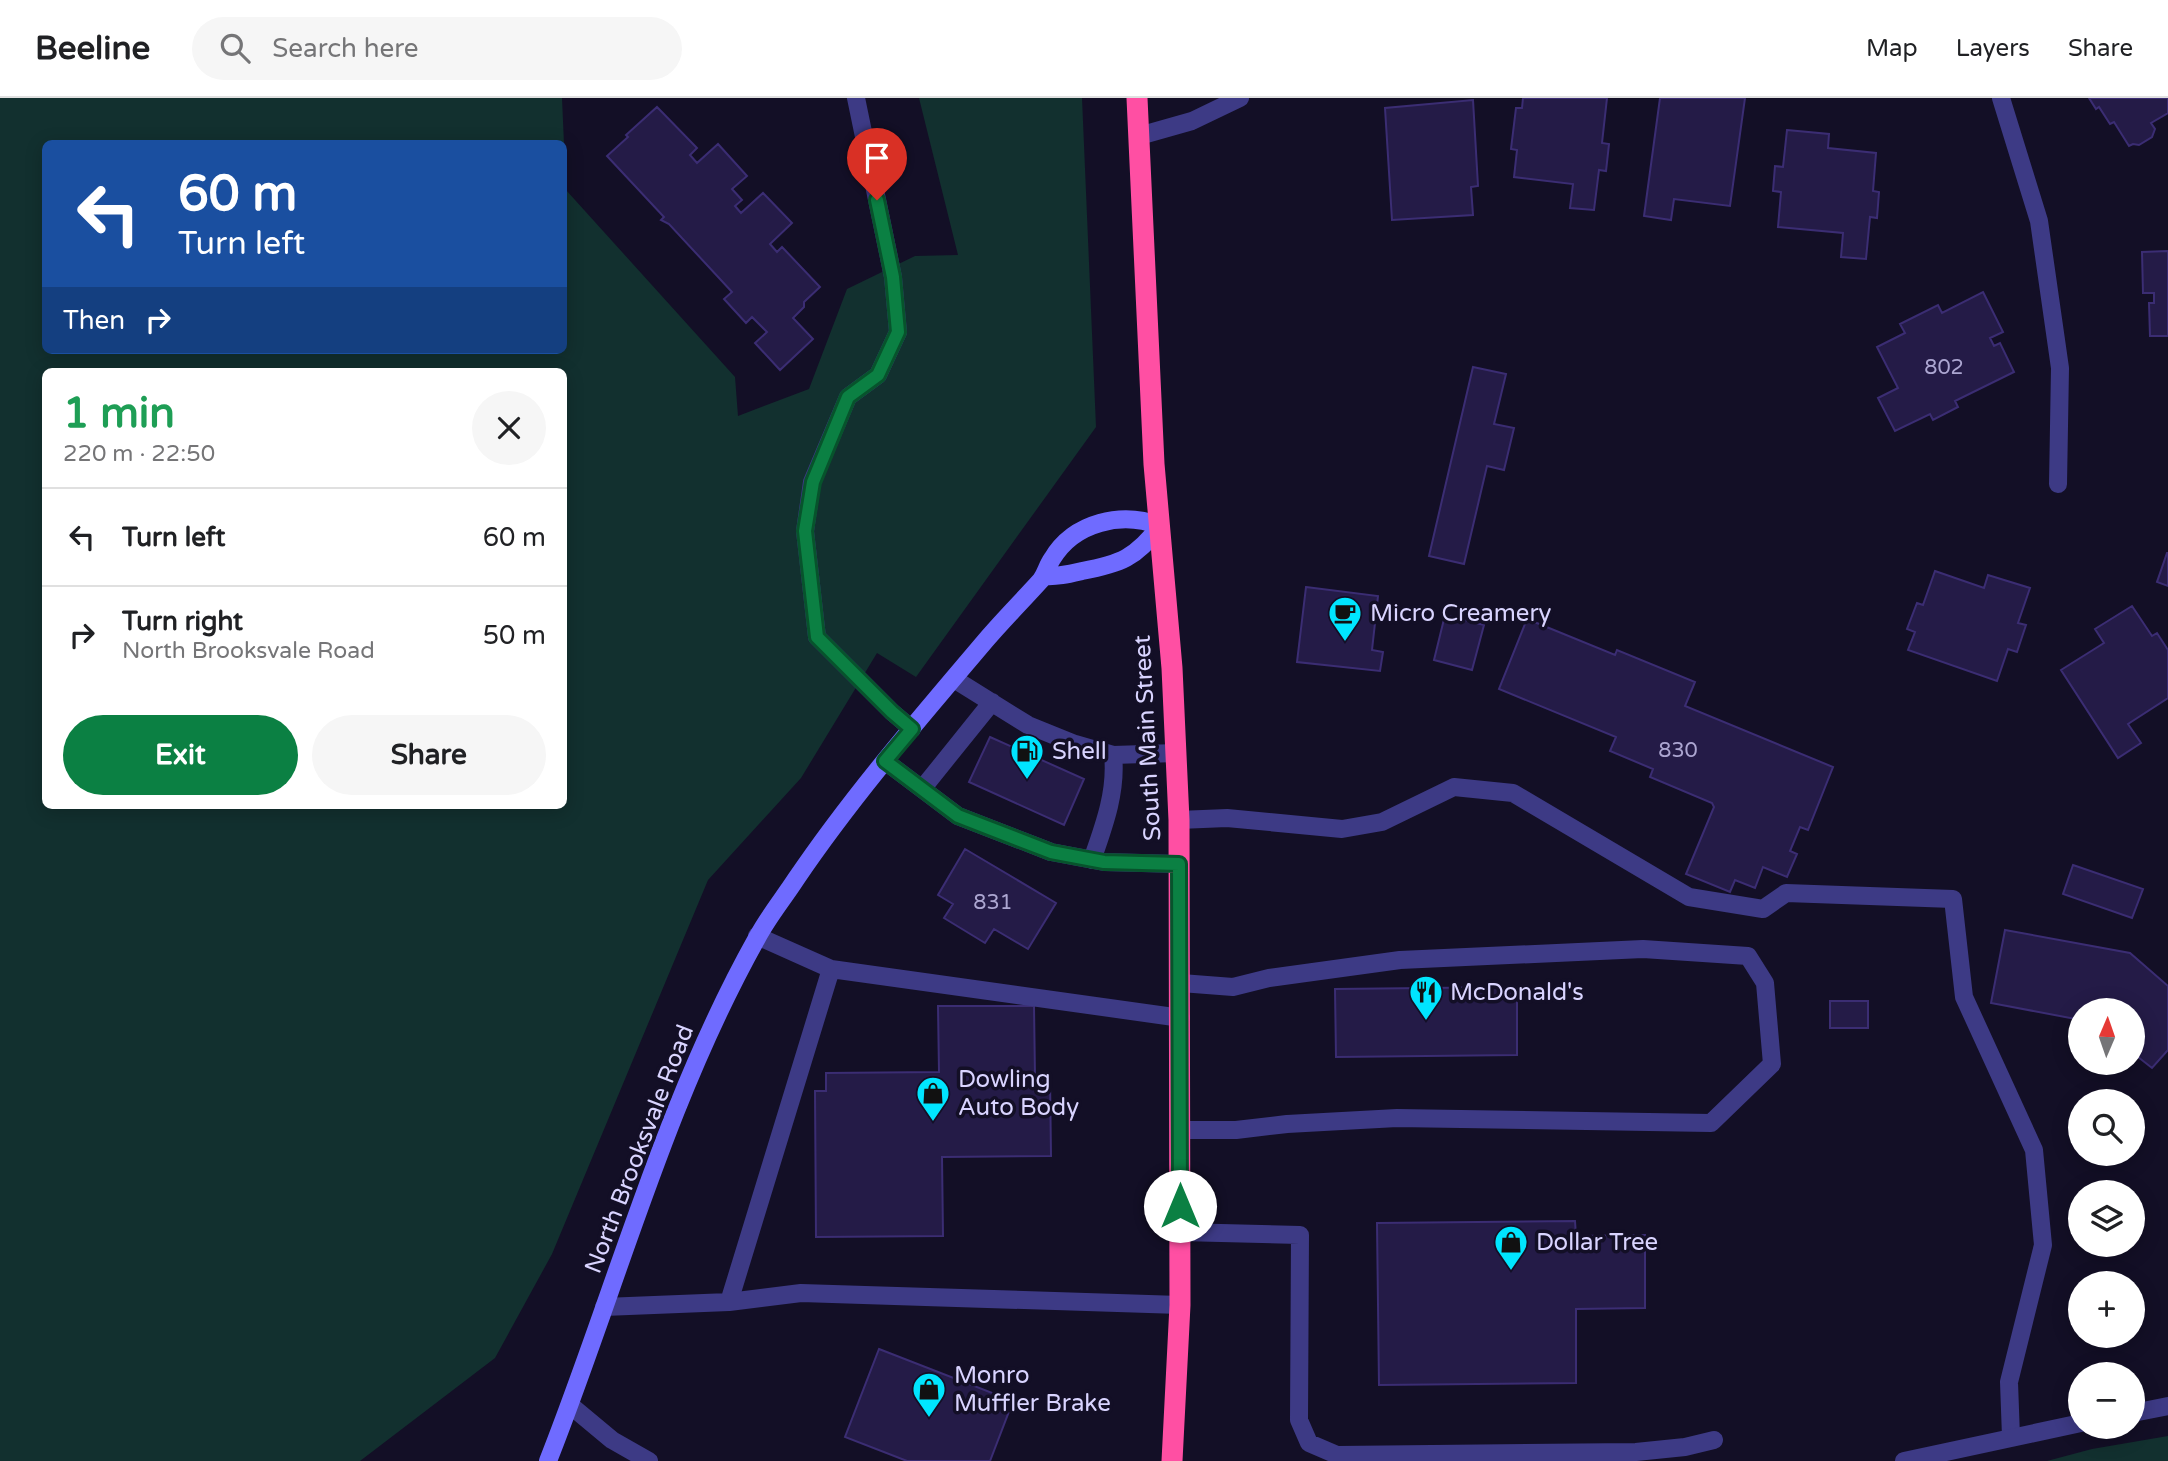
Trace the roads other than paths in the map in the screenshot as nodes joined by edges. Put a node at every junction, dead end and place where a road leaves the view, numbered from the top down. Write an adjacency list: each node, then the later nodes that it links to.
1 (856, 98): 11 (street)
2 (1137, 98): 5 (highway, South Main Street)
3 (1240, 98): 5 (street)
4 (2001, 98): 6 (street)
5 (1139, 136): 7 (highway, South Main Street)
6 (2058, 484)
7 (1160, 526): 8 (main road); 8 (main road, North Brooksvale Road); 12 (highway, South Main Street)
8 (1044, 576): 9 (main road, North Brooksvale Road)
9 (954, 679): 10 (street); 11 (main road, North Brooksvale Road)
10 (992, 702): 13 (street); 15 (street)
11 (912, 729): 14 (main road, North Brooksvale Road)
12 (1176, 753): 13 (street); 16 (highway, South Main Street)
13 (1113, 755): 17 (street)
14 (885, 761): 15 (street); 19 (main road, North Brooksvale Road)
15 (922, 789): 17 (street)
16 (1179, 820): 18 (highway, South Main Street); 32 (street)
17 (1092, 860): 18 (street)
18 (1179, 864): 21 (highway, South Main Street)
19 (757, 936): 20 (street); 27 (main road, North Brooksvale Road)
20 (831, 969): 22 (street); 25 (street)
21 (1181, 983): 22 (highway, South Main Street); 23 (street)
22 (1181, 1018): 23 (highway, South Main Street)
23 (1181, 1130): 24 (highway, South Main Street)
24 (1180, 1232): 26 (highway, South Main Street); 33 (street)
25 (729, 1302): 26 (street); 27 (street)
26 (1180, 1305): 36 (highway, South Main Street)
27 (604, 1307): 28 (main road, North Brooksvale Road)
28 (570, 1405): 34 (main road, North Brooksvale Road); 35 (street)
29 (2168, 1406): 30 (street)
30 (2145, 1411)
31 (2068, 1426): 32 (street)
32 (2011, 1437): 37 (street)
33 (1714, 1440)
34 (548, 1461)
35 (649, 1461)
36 (1172, 1461)
37 (1904, 1461)

